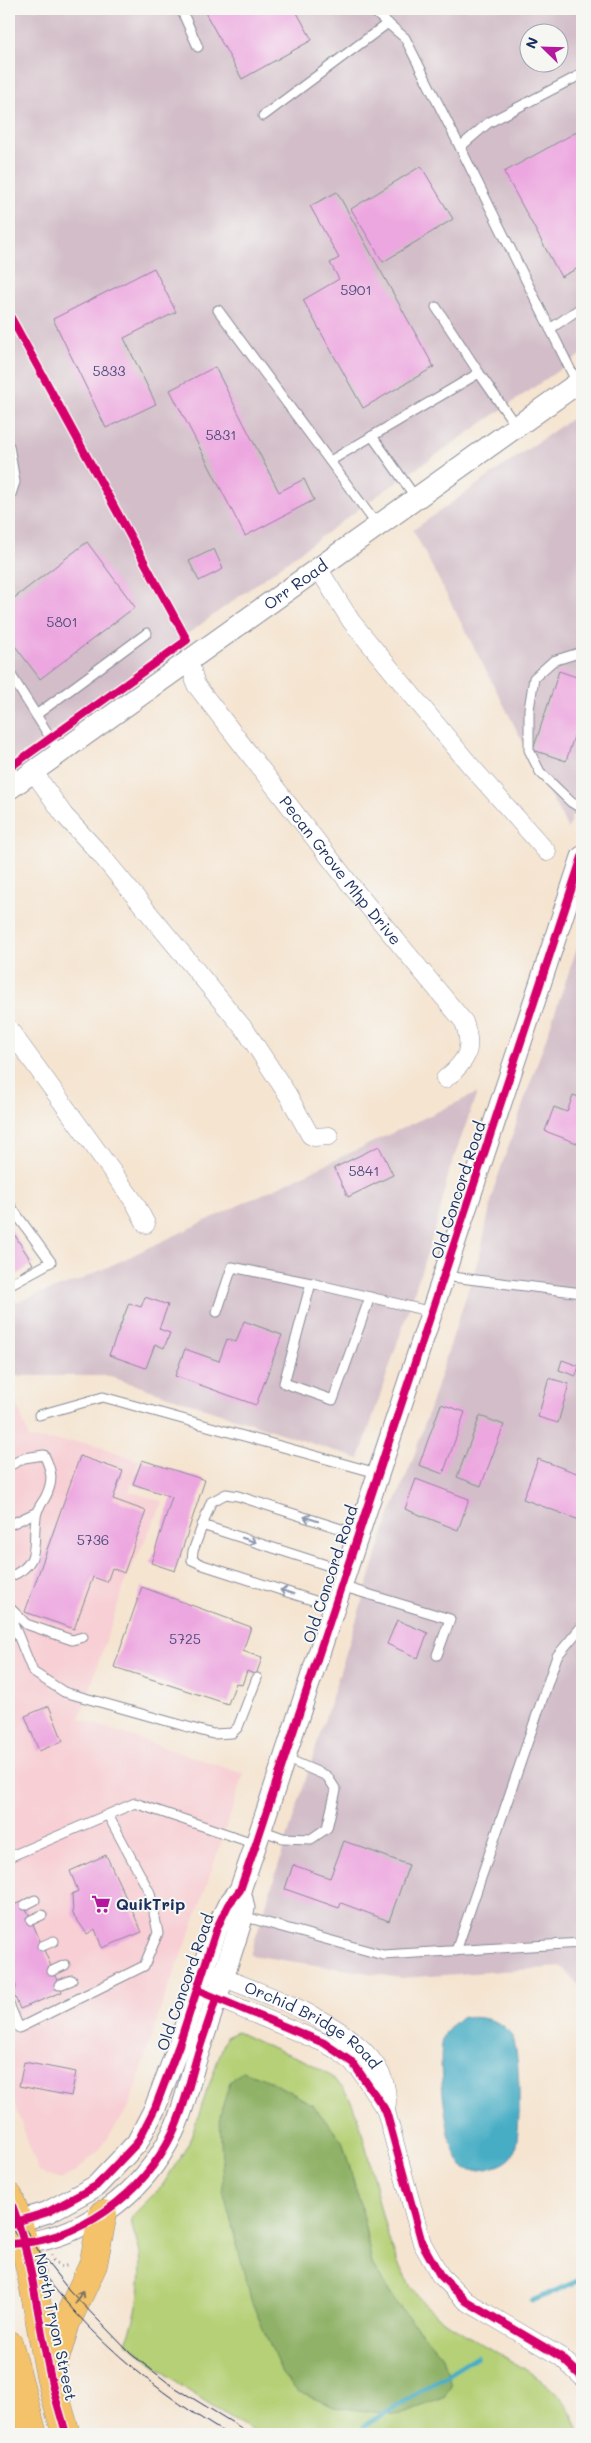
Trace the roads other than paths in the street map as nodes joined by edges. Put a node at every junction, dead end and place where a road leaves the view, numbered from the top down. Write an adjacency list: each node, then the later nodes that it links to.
1 (181, 9): 4 (lane)
2 (370, 9): 3 (lane)
3 (388, 23): 6 (lane); 7 (lane)
4 (198, 47)
5 (582, 74): 7 (lane)
6 (263, 116)
7 (460, 147): 11 (lane)
8 (436, 307): 12 (lane)
9 (582, 307): 11 (lane)
10 (218, 310): 17 (lane)
11 (550, 329): 13 (lane)
12 (479, 373): 14 (lane); 15 (lane)
13 (580, 382): 14 (street, Orr Road)
14 (516, 426): 18 (street, Orr Road)
15 (372, 436): 17 (lane); 18 (lane)
16 (9, 446): 19 (lane)
17 (330, 461): 20 (lane)
18 (416, 498): 20 (street, Orr Road)
19 (9, 500)
20 (377, 525): 21 (street, Orr Road)
21 (318, 568): 24 (street, Orr Road); 30 (street)
22 (147, 633): 26 (lane)
23 (582, 652): 29 (lane)
24 (189, 659): 27 (street, Orr Road); 33 (street, Pecan Grove Mhp Drive)
25 (9, 672): 26 (lane)
26 (36, 715): 27 (lane)
27 (60, 753): 28 (street, Orr Road)
28 (18, 777): 34 (street)
29 (582, 809)
30 (547, 852)
31 (581, 863): 37 (street, Old Concord Road)
32 (9, 1029): 36 (street)
33 (445, 1079)
34 (329, 1136)
35 (9, 1204): 39 (lane)
36 (146, 1224)
37 (444, 1276): 40 (lane); 43 (street, Old Concord Road)
38 (311, 1283): 41 (lane); 41 (lane); 42 (lane)
39 (9, 1285)
40 (582, 1293)
41 (370, 1297): 43 (lane)
42 (217, 1312)
43 (432, 1312): 46 (street, Old Concord Road)
44 (39, 1415): 46 (lane)
45 (9, 1466): 47 (lane)
46 (377, 1473): 50 (street, Old Concord Road)
47 (37, 1512): 48 (lane); 51 (lane)
48 (9, 1525)
49 (202, 1525): 50 (lane, one-way to 49); 52 (lane, one-way to 52); 54 (lane, one-way to 49)
50 (358, 1534): 52 (street, Old Concord Road)
51 (9, 1577)
52 (343, 1579): 54 (street, Old Concord Road); 58 (lane)
53 (9, 1607): 57 (lane)
54 (334, 1607): 60 (street, Old Concord Road)
55 (9, 1613): 59 (lane)
56 (582, 1626): 73 (lane)
57 (83, 1637)
58 (437, 1655)
59 (257, 1678)
60 (284, 1758): 62 (street, Old Concord Road); 62 (lane)
61 (108, 1815): 62 (lane); 63 (lane); 81 (lane)
62 (258, 1837): 64 (street, Old Concord Road)
63 (9, 1857)
64 (240, 1890): 68 (street, Old Concord Road); 75 (street, Old Concord Road)
65 (35, 1900): 66 (lane)
66 (25, 1905)
67 (42, 1915): 69 (lane)
68 (242, 1916): 73 (lane); 79 (street, Old Concord Road)
69 (31, 1920)
70 (54, 1941): 72 (lane)
71 (582, 1943): 73 (lane)
72 (42, 1946)
73 (456, 1951)
74 (65, 1965): 76 (lane)
75 (203, 1970): 79 (street, Orchid Bridge Road); 80 (street, Old Concord Road)
76 (52, 1971)
77 (72, 1980): 78 (lane)
78 (59, 1986)
79 (220, 1988): 80 (street, Orchid Bridge Road); 83 (street, Old Concord Road); 87 (street, Orchid Bridge Road)
80 (197, 1990): 84 (street, Old Concord Road)
81 (12, 2005)
82 (9, 2196): 84 (main road, North Tryon Street)
83 (103, 2214): 84 (street, Old Concord Road); 86 (main road, one-way to 83)
84 (22, 2237): 86 (main road, North Tryon Street)
85 (9, 2345): 88 (main road)
86 (50, 2376): 89 (main road, North Tryon Street)
87 (582, 2377)
88 (33, 2434)
89 (66, 2434)

